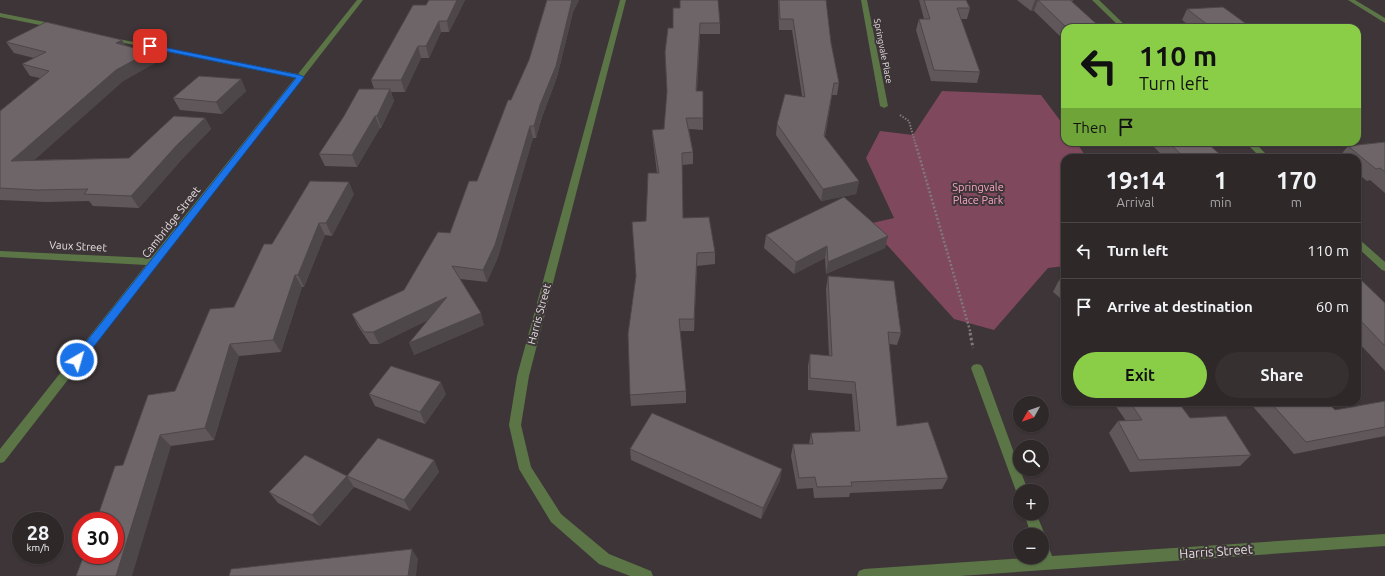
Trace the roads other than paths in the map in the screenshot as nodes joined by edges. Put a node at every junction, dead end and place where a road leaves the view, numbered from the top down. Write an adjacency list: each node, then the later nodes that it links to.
1 (360, 0): 11 (street, Cambridge Street)
2 (623, 0): 25 (street, Harris Street)
3 (864, 0): 12 (street, Springvale Place)
4 (1095, 0): 8 (street)
5 (1351, 0): 7 (street)
6 (0, 15): 9 (street)
7 (1385, 21)
8 (1121, 24)
9 (62, 27)
10 (100, 35): 11 (street)
11 (300, 77): 17 (street, Cambridge Street)
12 (884, 106)
13 (1253, 146): 14 (street)
14 (1262, 154)
15 (1361, 246): 18 (street)
16 (0, 254): 17 (street, Vaux Street)
17 (155, 262): 20 (street, Cambridge Street)
18 (1385, 268)
19 (977, 368): 21 (street)
20 (0, 458)
21 (1019, 484)
22 (1385, 540): 23 (street, Harris Street)
23 (1049, 563)
24 (1034, 564): 26 (street, Harris Street)
25 (646, 576)
26 (864, 576)

